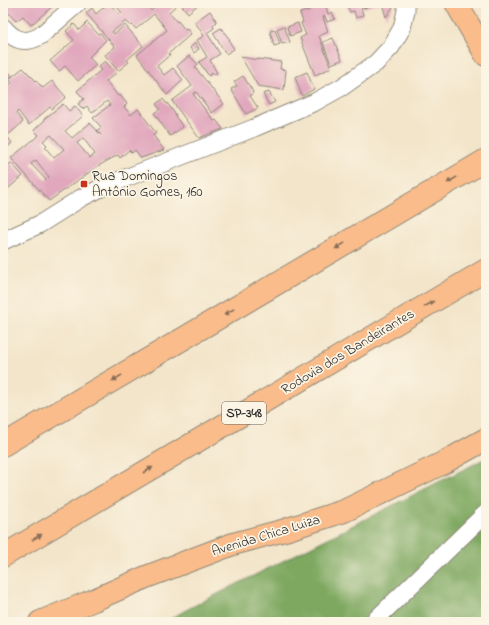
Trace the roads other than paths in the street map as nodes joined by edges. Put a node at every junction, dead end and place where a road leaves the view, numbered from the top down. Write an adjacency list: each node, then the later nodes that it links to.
1 (78, 3): 4 (street)
2 (406, 3): 7 (street)
3 (456, 3): 5 (main road)
4 (3, 27)
5 (486, 55)
6 (486, 160): 10 (main road, one-way to 10)
7 (3, 241)
8 (486, 270): 12 (main road, Rodovia dos Bandeirantes / SP-348, one-way to 8)
9 (486, 439): 13 (main road, Avenida Chica Luiza)
10 (3, 445)
11 (486, 513): 14 (street)
12 (3, 556)
13 (40, 622)
14 (373, 622)

